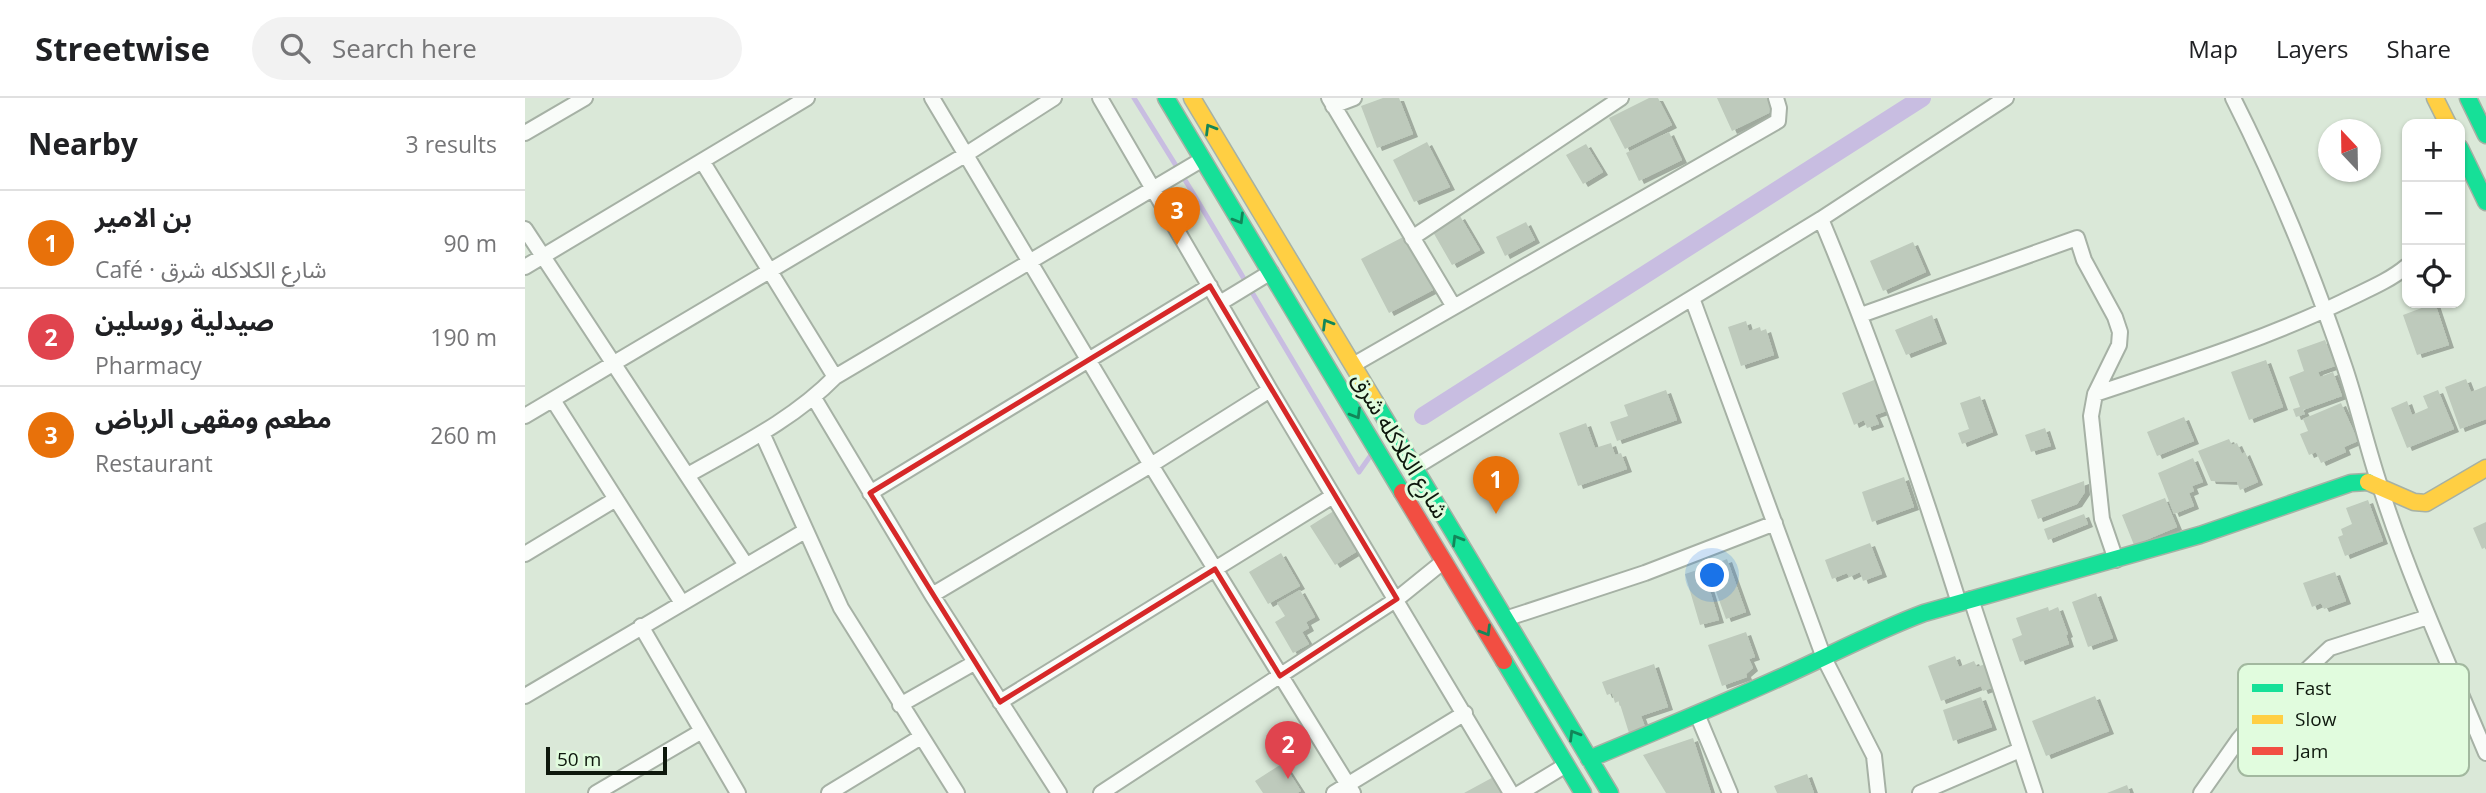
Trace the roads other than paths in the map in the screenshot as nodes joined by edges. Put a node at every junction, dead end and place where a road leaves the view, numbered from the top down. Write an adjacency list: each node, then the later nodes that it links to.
1 (585, 98): 17 (street)
2 (807, 98): 21 (street)
3 (932, 98): 19 (street)
4 (1054, 98): 19 (street)
5 (1100, 98): 23 (street)
6 (1166, 98): 20 (main road, شارع الكلاكله شرق)
7 (1192, 98): 42 (main road, شارع الكلاكله شرق, one-way to 7)
8 (1354, 98): 15 (street)
9 (1621, 98): 27 (street)
10 (1776, 98): 37 (street)
11 (2005, 98): 25 (street)
12 (2234, 98): 38 (street)
13 (2435, 98): 16 (main road)
14 (2467, 98): 18 (main road)
15 (1331, 102): 27 (street)
16 (2446, 119)
17 (525, 133)
18 (2486, 135)
19 (965, 155): 29 (street); 32 (street)
20 (1203, 159): 23 (street); 33 (main road, شارع الكلاكله شرق, one-way to 33)
21 (702, 161): 28 (street); 32 (street)
22 (2465, 166): 24 (main road)
23 (1153, 189): 29 (street); 34 (street)
24 (2486, 202)
25 (1821, 219): 35 (street); 39 (street)
26 (525, 229): 28 (street)
27 (1412, 238): 37 (street)
28 (543, 256): 30 (street); 41 (street)
29 (1030, 262): 40 (street); 43 (street)
30 (525, 267)
31 (2402, 271): 38 (street)
32 (770, 272): 41 (street); 43 (street)
33 (1271, 272): 36 (street); 62 (main road, شارع الكلاكله شرق, one-way to 62)
34 (1210, 286): 36 (street); 40 (street)
35 (1692, 299): 51 (street); 58 (street)
36 (1220, 303): 44 (street)
37 (1454, 307): 42 (street)
38 (2325, 310): 45 (street); 54 (street)
39 (1861, 315): 45 (street); 67 (street)
40 (1089, 360): 50 (street); 55 (street)
41 (613, 364): 47 (street); 53 (street)
42 (1353, 365): 51 (main road, شارع الكلاكله شرق)
43 (835, 377): 46 (street)
44 (1270, 390): 50 (street); 56 (street)
45 (2095, 394): 61 (street)
46 (814, 398): 49 (street); 55 (street)
47 (553, 400): 48 (street); 57 (street)
48 (525, 416)
49 (762, 433): 53 (street); 59 (street)
50 (1151, 465): 64 (street); 65 (street)
51 (1414, 468): 70 (main road, شارع الكلاكله شرق, one-way to 51)
52 (2486, 468): 54 (main road)
53 (688, 475): 63 (street)
54 (2379, 485): 61 (main road); 69 (street)
55 (870, 493): 65 (street)
56 (1333, 496): 64 (street); 66 (street)
57 (616, 499): 60 (street); 68 (street)
58 (1775, 523): 70 (street); 72 (street)
59 (805, 531): 63 (street); 79 (street)
60 (525, 554)
61 (2116, 560): 67 (main road)
62 (1444, 561): 66 (street); 89 (main road, شارع الكلاكله شرق, one-way to 89)
63 (746, 565): 68 (street)
64 (1215, 569): 76 (street); 78 (street)
65 (932, 595): 73 (street)
66 (1397, 599): 76 (street); 80 (street)
67 (1965, 601): 72 (main road); 86 (street)
68 (681, 603): 71 (street)
69 (2428, 617): 74 (street); 75 (street)
70 (1504, 619): 88 (main road, شارع الكلاكله شرق, one-way to 70)
71 (641, 626): 77 (street); 83 (street)
72 (1824, 659): 82 (main road); 103 (street)
73 (974, 663): 78 (street); 79 (street)
74 (2313, 664)
75 (2448, 664)
76 (1280, 676): 90 (street); 96 (street)
77 (525, 696)
78 (1000, 702): 95 (street)
79 (900, 705): 84 (street)
80 (1465, 713): 90 (street); 98 (street)
81 (2469, 713): 87 (street)
82 (1697, 714): 88 (main road); 102 (street)
83 (702, 731): 91 (street); 92 (street)
84 (922, 737): 93 (street); 94 (street)
85 (2238, 740): 106 (street)
86 (2020, 750): 104 (street); 105 (street)
87 (2486, 753)
88 (1589, 759): 101 (main road, شارع الكلاكله شرق)
89 (1566, 765): 99 (street); 100 (main road, شارع الكلاكله شرق)
90 (1350, 789): 97 (street)
91 (596, 793)
92 (738, 793)
93 (829, 793)
94 (957, 793)
95 (1059, 793)
96 (1101, 793)
97 (1334, 793)
98 (1511, 793)
99 (1520, 793)
100 (1583, 793)
101 (1610, 793)
102 (1730, 793)
103 (1878, 793)
104 (1920, 793)
105 (2035, 793)
106 (2200, 793)

